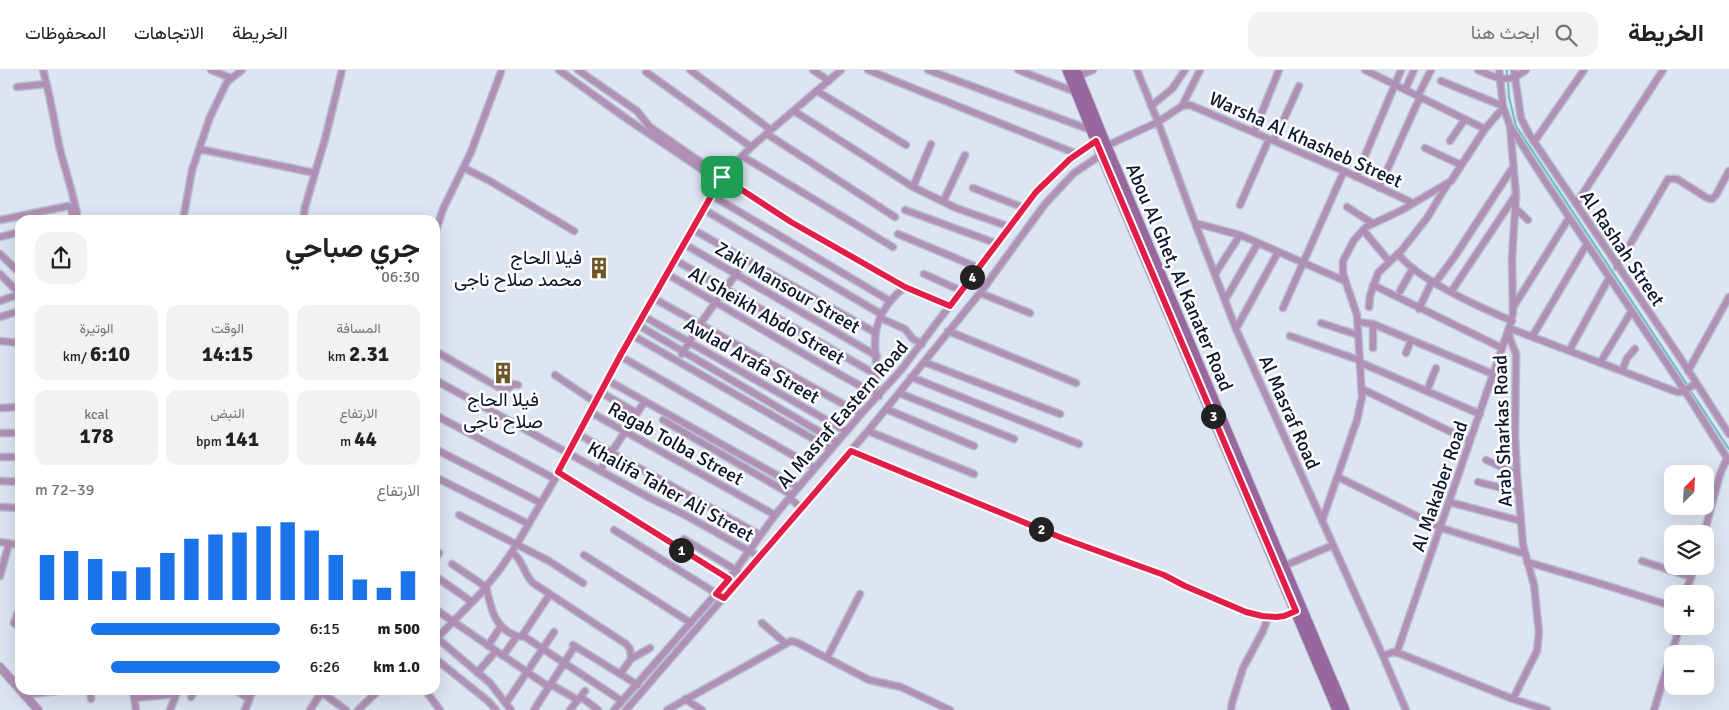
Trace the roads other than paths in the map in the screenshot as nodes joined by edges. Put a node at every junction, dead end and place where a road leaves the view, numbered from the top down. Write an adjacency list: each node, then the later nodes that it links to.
1 (42, 70): 37 (street)
2 (211, 70): 32 (street)
3 (242, 70): 32 (street)
4 (342, 70): 75 (street)
5 (559, 70): 77 (street)
6 (690, 70): 54 (street)
7 (813, 70): 35 (street)
8 (841, 70): 35 (street)
9 (868, 70): 66 (street)
10 (928, 70): 53 (street)
11 (1018, 70): 43 (street)
12 (1067, 70): 43 (main road, Abou Al Ghet, Al Kanater Road)
13 (1093, 70): 31 (street)
14 (1137, 70): 45 (street, Al Masraf Road)
15 (1185, 70): 45 (street)
16 (1279, 70): 55 (street)
17 (1365, 70): 38 (street)
18 (1401, 70): 38 (street)
19 (1414, 70): 41 (street)
20 (1431, 70): 44 (street)
21 (1478, 70): 34 (street)
22 (1499, 70): 34 (street)
23 (1514, 70): 33 (street, Al Rashah Street)
24 (1526, 70): 33 (street)
25 (1584, 70): 59 (street)
26 (1663, 70): 86 (street)
27 (581, 71): 77 (street)
28 (1198, 71): 46 (street)
29 (501, 72): 72 (street)
30 (646, 72): 63 (street)
31 (1077, 73): 62 (main road, Abou Al Ghet, Al Kanater Road)
32 (231, 78): 65 (street)
33 (1515, 78): 34 (street); 59 (street, Al Rashah Street)
34 (1500, 80): 47 (street)
35 (829, 81): 42 (street)
36 (1441, 81): 47 (street)
37 (46, 84): 40 (street); 95 (street)
38 (1394, 84): 41 (street); 76 (street)
39 (1299, 86): 56 (street)
40 (17, 87)
41 (1405, 90): 44 (street)
42 (817, 92): 48 (street); 61 (street)
43 (1076, 92): 53 (main road, Abou Al Ghet, Al Kanater Road)
44 (1419, 97): 49 (street); 81 (street)
45 (1151, 106): 50 (street, Al Masraf Road)
46 (1182, 106): 50 (street, Warsha Al Khasheb Street); 55 (street, Warsha Al Khasheb Street)
47 (1503, 107): 51 (street); 52 (street)
48 (794, 111): 54 (street); 79 (street)
49 (1464, 119): 52 (street); 58 (street)
50 (1158, 122): 62 (street, Warsha Al Khasheb Street); 104 (street, Al Masraf Road)
51 (1510, 126): 71 (street, Arab Sharkas Road); 101 (street)
52 (1484, 129): 70 (street)
53 (1091, 130): 57 (main road, Abou Al Ghet, Al Kanater Road)
54 (769, 132): 63 (street); 99 (street)
55 (1254, 132): 56 (street, Warsha Al Khasheb Street)
56 (1271, 140): 73 (street, Warsha Al Khasheb Street); 87 (street)
57 (1096, 141): 66 (street, Al Masraf Eastern Road); 68 (main road, Abou Al Ghet, Al Kanater Road)
58 (1450, 141)
59 (1534, 142): 86 (street, Al Rashah Street)
60 (931, 144): 79 (street)
61 (906, 145)
62 (1106, 146): 289 (main road, Abou Al Ghet, Al Kanater Road)
63 (751, 147): 69 (street)
64 (1425, 148): 70 (street)
65 (199, 149): 75 (street); 96 (street)
66 (1076, 154): 89 (street, Al Masraf Eastern Road)
67 (964, 155): 84 (street)
68 (1102, 155): 146 (street, Al Masraf Eastern Road); 306 (main road, Abou Al Ghet, Al Kanater Road)
69 (742, 156): 77 (street); 118 (street)
70 (1461, 165): 78 (street)
71 (1513, 167): 83 (street, Arab Sharkas Road); 139 (street)
72 (464, 168): 100 (street); 109 (street)
73 (1344, 171): 76 (street, Warsha Al Khasheb Street); 125 (street)
74 (1729, 171): 128 (street)
75 (315, 173): 97 (street)
76 (1356, 177): 81 (street, Warsha Al Khasheb Street)
77 (720, 179): 82 (street); 141 (street)
78 (1447, 185): 85 (street); 120 (street)
79 (913, 187): 84 (street)
80 (972, 188): 89 (street)
81 (1379, 188): 85 (street, Warsha Al Khasheb Street)
82 (711, 195): 91 (street); 153 (street)
83 (1516, 195): 90 (street, Arab Sharkas Road); 147 (street)
84 (943, 202): 106 (street)
85 (1414, 203): 105 (street)
86 (1576, 204): 128 (street, Al Rashah Street)
87 (1240, 205)
88 (1347, 207): 105 (street)
89 (1024, 208): 106 (street, Al Masraf Eastern Road)
90 (1515, 208): 103 (street); 156 (street, Arab Sharkas Road)
91 (703, 209): 107 (street); 164 (street)
92 (905, 210): 116 (street)
93 (24, 215): 94 (street)
94 (72, 215)
95 (73, 215)
96 (184, 215)
97 (304, 215)
98 (15, 217): 102 (street)
99 (895, 217)
100 (440, 218)
101 (1569, 218): 117 (street); 156 (street)
102 (0, 220)
103 (1528, 220)
104 (1195, 223): 112 (street); 134 (street, Al Masraf Road)
105 (1372, 223): 108 (street)
106 (1010, 227): 116 (street, Al Masraf Eastern Road)
107 (692, 228): 115 (street); 123 (street)
108 (1363, 230): 124 (street); 138 (street)
109 (574, 231)
110 (15, 233): 113 (street)
111 (898, 234): 129 (street)
112 (1240, 235): 114 (street); 134 (street)
113 (0, 237)
114 (1258, 243): 119 (street); 151 (street)
115 (684, 244): 122 (street); 135 (street, Zaki Mansour Street)
116 (998, 244): 129 (street, Al Masraf Eastern Road)
117 (1587, 244): 137 (street); 178 (street)
118 (893, 247)
119 (1278, 252): 125 (street); 172 (street)
120 (1398, 253): 124 (street); 130 (street)
121 (0, 254): 127 (street)
122 (675, 260): 132 (street); 142 (street)
123 (746, 260): 135 (street); 174 (street)
124 (1389, 261): 140 (street)
125 (1303, 263): 138 (street); 158 (street)
126 (15, 264): 127 (street)
127 (11, 265): 131 (street)
128 (1617, 267): 199 (street, Al Rashah Street)
129 (979, 268): 144 (street, Al Masraf Eastern Road)
130 (1413, 268): 139 (street); 145 (street)
131 (15, 269)
132 (667, 274): 150 (street); 154 (street, Al Sheikh Abdo Street)
133 (924, 274): 144 (street)
134 (1215, 274): 151 (street, Al Masraf Road)
135 (736, 275): 142 (street); 192 (street, Zaki Mansour Street)
136 (0, 276): 143 (street)
137 (1609, 278): 160 (street); 187 (street)
138 (1345, 281): 166 (street)
139 (1433, 282): 147 (street); 159 (street)
140 (1373, 285): 157 (street); 159 (street)
141 (905, 287): 153 (street); 155 (street)
142 (725, 289): 154 (street); 202 (street)
143 (15, 290)
144 (962, 291): 155 (street, Al Masraf Eastern Road)
145 (1400, 291)
146 (980, 292): 161 (street); 173 (street, Al Masraf Eastern Road)
147 (1451, 292): 171 (street)
148 (15, 296): 152 (street)
149 (1729, 297): 199 (street)
150 (653, 298): 163 (street); 168 (street)
151 (1225, 300): 172 (street, Al Masraf Road)
152 (0, 301)
153 (890, 301): 164 (street)
154 (716, 302): 168 (street); 214 (street, Al Sheikh Abdo Street)
155 (950, 306): 183 (street, Al Masraf Eastern Road)
156 (1514, 306): 171 (street, Arab Sharkas Road)
157 (1370, 307)
158 (1283, 308)
159 (1419, 309): 185 (street)
160 (1632, 312): 196 (street); 211 (street)
161 (1030, 313)
162 (15, 314): 165 (street)
163 (643, 316): 170 (street); 181 (street, Awlad Arafa Street)
164 (880, 316): 174 (street); 183 (street)
165 (0, 318)
166 (1358, 322): 169 (street); 176 (street)
167 (1321, 323): 176 (street)
168 (700, 324): 181 (street); 222 (street)
169 (1373, 324): 179 (street); 184 (street)
170 (638, 325): 175 (street); 188 (street)
171 (1510, 325): 178 (street); 185 (street, Al Makaber Road); 251 (street, Arab Sharkas Road)
172 (1236, 329): 268 (street, Al Masraf Road)
173 (948, 332): 195 (street, Al Masraf Eastern Road); 205 (street)
174 (876, 333): 192 (street)
175 (632, 335): 191 (street); 193 (street)
176 (1358, 335): 194 (street)
177 (1290, 336): 194 (street)
178 (1532, 337): 187 (street)
179 (1411, 340): 189 (street); 201 (street)
180 (0, 341): 182 (street)
181 (689, 342): 188 (street); 227 (street, Awlad Arafa Street)
182 (15, 343)
183 (922, 344): 214 (street, Al Masraf Eastern Road)
184 (1372, 348)
185 (1502, 348): 201 (street, Al Makaber Road)
186 (1635, 349): 198 (street)
187 (1569, 351): 196 (street)
188 (683, 352): 193 (street); 236 (street)
189 (1406, 353)
190 (440, 354): 208 (street)
191 (620, 356): 204 (street); 248 (street)
192 (876, 356): 202 (street)
193 (678, 360): 239 (street)
194 (1359, 361): 209 (street); 210 (street)
195 (924, 362): 203 (street, Al Masraf Eastern Road); 223 (street)
196 (1600, 363): 198 (street)
197 (1436, 368): 210 (street)
198 (1622, 371): 211 (street)
199 (1688, 371): 207 (street, Al Rashah Street)
200 (554, 374): 216 (street)
201 (1493, 374): 224 (street, Al Makaber Road)
202 (877, 375): 214 (street)
203 (911, 377): 213 (street, Al Masraf Eastern Road); 237 (street)
204 (607, 380): 212 (street); 215 (street)
205 (1076, 382)
206 (440, 383): 242 (street, Khalifa Taher Ali Street)
207 (1695, 384): 211 (street); 233 (street, Al Rashah Street)
208 (518, 385)
209 (1362, 389): 235 (street); 253 (street)
210 (1427, 391): 224 (street)
211 (1685, 391): 246 (street)
212 (600, 392): 216 (street); 221 (street)
213 (899, 393): 219 (street, Al Masraf Eastern Road); 234 (street)
214 (876, 395): 222 (street, Al Masraf Eastern Road)
215 (645, 401): 221 (street); 258 (street)
216 (595, 402): 220 (street)
217 (15, 407): 218 (street)
218 (0, 408)
219 (886, 409): 228 (street, Al Masraf Eastern Road); 238 (street)
220 (590, 412): 229 (street, Ragab Tolba Street); 232 (street)
221 (638, 413): 229 (street)
222 (861, 414): 227 (street, Al Masraf Eastern Road)
223 (1060, 414)
224 (1480, 414): 235 (street, Al Makaber Road)
225 (440, 418): 252 (street)
226 (663, 420): 260 (street)
227 (846, 431): 236 (street, Al Masraf Eastern Road)
228 (868, 431): 240 (street, Al Masraf Eastern Road); 250 (street)
229 (625, 432): 243 (street); 267 (street, Ragab Tolba Street)
230 (0, 433): 231 (street)
231 (15, 433)
232 (578, 434): 242 (street); 243 (street)
233 (1729, 434)
234 (1014, 439)
235 (1470, 441): 261 (street, Al Makaber Road)
236 (837, 442): 239 (street, Al Masraf Eastern Road)
237 (1078, 444)
238 (974, 446)
239 (831, 449): 248 (street, Al Masraf Eastern Road)
240 (851, 451): 265 (street, Al Masraf Eastern Road); 308 (street)
241 (440, 452): 262 (street)
242 (568, 452): 249 (street, Khalifa Taher Ali Street); 252 (street)
243 (612, 452): 249 (street); 274 (street)
244 (0, 457): 245 (street)
245 (15, 457)
246 (1728, 459): 271 (street)
247 (1486, 460): 251 (street)
248 (815, 468): 258 (street, Al Masraf Eastern Road)
249 (600, 470): 281 (street, Khalifa Taher Ali Street)
250 (974, 474)
251 (1517, 474): 259 (street, Arab Sharkas Road)
252 (556, 476): 262 (street); 294 (street)
253 (1338, 477): 268 (street); 272 (street)
254 (440, 480): 270 (street)
255 (0, 481): 256 (street)
256 (15, 482)
257 (1478, 482): 259 (street)
258 (798, 487): 260 (street, Al Masraf Eastern Road)
259 (1518, 492): 269 (street, Arab Sharkas Road)
260 (790, 496): 265 (street); 267 (street, Al Masraf Eastern Road)
261 (1449, 502): 269 (street); 272 (street, Al Makaber Road)
262 (541, 503): 270 (street)
263 (0, 507): 264 (street)
264 (15, 508)
265 (802, 508): 285 (street, Al Masraf Eastern Road)
266 (460, 515): 279 (street)
267 (774, 515): 274 (street, Al Masraf Eastern Road)
268 (1322, 521): 280 (street, Al Masraf Road)
269 (1521, 521): 283 (street, Arab Sharkas Road)
270 (529, 524): 279 (street)
271 (1706, 525)
272 (1441, 528): 283 (street); 323 (street, Al Makaber Road)
273 (614, 530): 301 (street)
274 (760, 535): 281 (street, Al Masraf Eastern Road)
275 (684, 539): 290 (street)
276 (0, 542): 277 (street)
277 (9, 543): 278 (street); 292 (street)
278 (15, 544)
279 (517, 544): 282 (street); 296 (street)
280 (1333, 545): 289 (street); 325 (street, Al Masraf Road)
281 (749, 551): 285 (street, Khalifa Taher Ali Street); 290 (street, Al Masraf Eastern Road)
282 (512, 552): 299 (street); 300 (street)
283 (1525, 554): 287 (street, Arab Sharkas Road)
284 (584, 556): 310 (street)
285 (760, 557): 291 (street, Al Masraf Eastern Road)
286 (1642, 561): 293 (street)
287 (1527, 562): 305 (street); 353 (street, Arab Sharkas Road)
288 (452, 564): 299 (street)
289 (1284, 566): 330 (main road, Abou Al Ghet, Al Kanater Road)
290 (736, 570): 291 (street); 294 (street, Al Masraf Eastern Road)
291 (744, 575): 297 (street, Al Masraf Eastern Road)
292 (0, 576)
293 (1692, 577): 298 (street)
294 (729, 579): 297 (street); 301 (street, Al Masraf Eastern Road)
295 (440, 580): 304 (street)
296 (583, 583)
297 (737, 584): 303 (street, Al Masraf Eastern Road)
298 (1688, 585)
299 (486, 587): 304 (street); 312 (street)
300 (550, 594): 316 (street); 327 (street)
301 (716, 594): 303 (street); 310 (street, Al Masraf Eastern Road)
302 (860, 594): 326 (street)
303 (724, 598): 371 (street, Al Masraf Eastern Road)
304 (472, 602): 309 (street)
305 (1664, 604)
306 (1296, 611): 308 (street); 330 (main road, Abou Al Ghet, Al Kanater Road)
307 (440, 613): 309 (street)
308 (1268, 617): 375 (street)
309 (453, 622): 314 (street); 319 (street)
310 (691, 623): 336 (street, Al Masraf Eastern Road)
311 (762, 623): 318 (street)
312 (501, 626): 316 (street); 319 (street)
313 (554, 632): 320 (street)
314 (440, 634)
315 (1677, 635): 380 (street)
316 (519, 636): 320 (street); 324 (street)
317 (440, 641): 333 (street)
318 (784, 643): 326 (street); 354 (street)
319 (488, 646): 322 (street)
320 (543, 648): 329 (street); 332 (street)
321 (650, 648): 327 (street)
322 (496, 651): 324 (street); 333 (street)
323 (1397, 652): 325 (street); 353 (street)
324 (503, 656): 332 (street)
325 (1383, 656): 378 (street, Al Masraf Road)
326 (827, 658): 374 (street)
327 (631, 660): 334 (street)
328 (440, 662): 365 (street)
329 (564, 663): 334 (street); 337 (street); 355 (street)
330 (1322, 664): 376 (main road); 377 (main road)
331 (0, 667): 335 (street)
332 (526, 672): 337 (street); 356 (street)
333 (477, 673): 356 (street)
334 (620, 674): 336 (street)
335 (15, 684)
336 (638, 684): 355 (street, Al Masraf Eastern Road)
337 (550, 686): 349 (street); 367 (street)
338 (25, 695): 357 (street)
339 (91, 695): 351 (street)
340 (134, 695): 350 (street)
341 (153, 695): 350 (street)
342 (176, 695): 359 (street)
343 (243, 695): 352 (street)
344 (251, 695): 352 (street)
345 (319, 695): 361 (street)
346 (327, 695): 362 (street)
347 (374, 695): 363 (street)
348 (430, 695): 364 (street)
349 (581, 696): 368 (street); 369 (street)
350 (134, 698): 358 (street)
351 (91, 699)
352 (249, 699): 360 (street)
353 (1513, 699): 379 (street)
354 (686, 700): 372 (street); 373 (street)
355 (622, 701): 370 (street, Al Masraf Eastern Road)
356 (506, 703): 366 (street)
357 (38, 710)
358 (136, 710)
359 (170, 710)
360 (246, 710)
361 (310, 710)
362 (346, 710)
363 (358, 710)
364 (440, 710)
365 (496, 710)
366 (511, 710)
367 (534, 710)
368 (570, 710)
369 (598, 710)
370 (614, 710)
371 (626, 710)
372 (669, 710)
373 (702, 710)
374 (950, 710)
375 (1231, 710)
376 (1337, 710)
377 (1345, 710)
378 (1406, 710)
379 (1547, 710)
380 (1654, 710)

